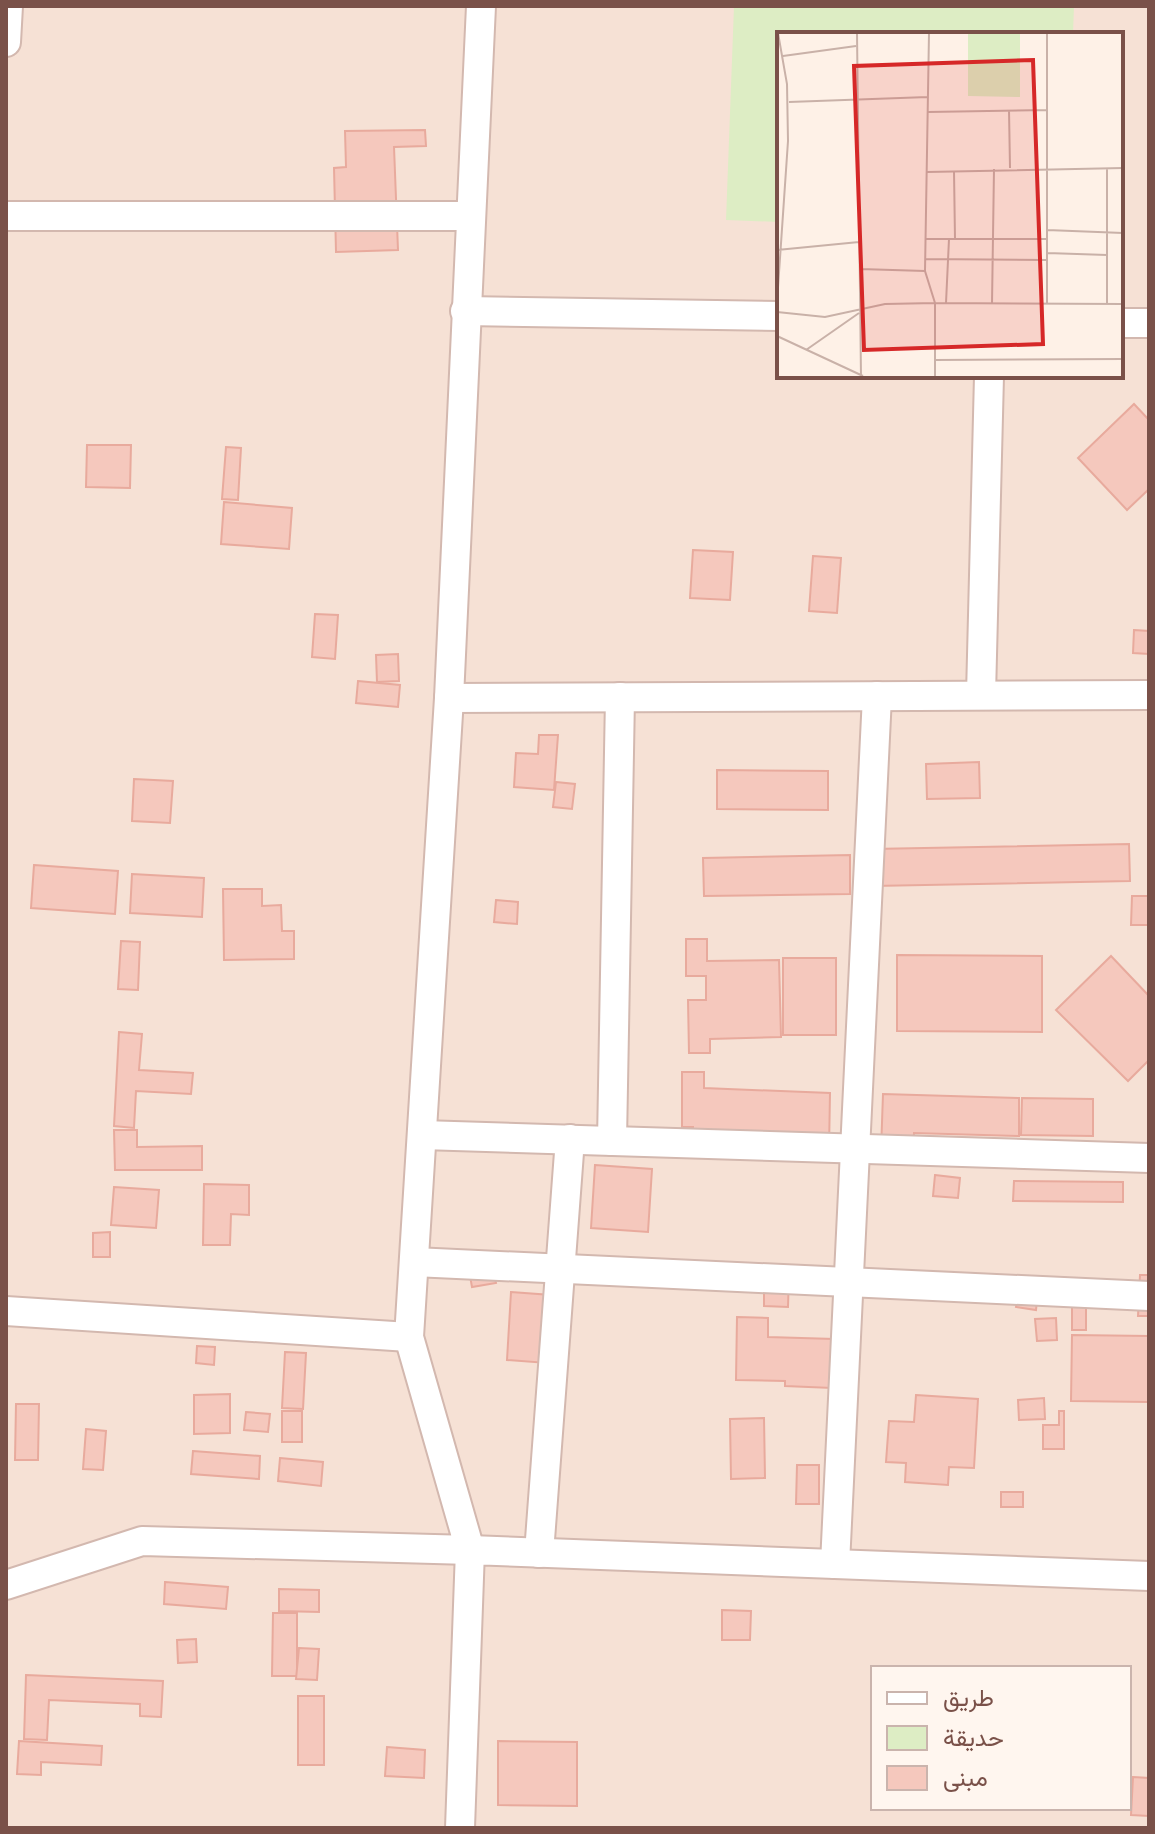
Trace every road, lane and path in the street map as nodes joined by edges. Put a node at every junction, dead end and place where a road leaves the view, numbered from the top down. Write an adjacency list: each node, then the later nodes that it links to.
1 (8, 6): 3 (street)
2 (481, 6): 5 (street)
3 (6, 42)
4 (6, 216): 5 (street)
5 (469, 216): 6 (street)
6 (465, 311): 7 (street); 15 (street)
7 (777, 316)
8 (1123, 323): 9 (street)
9 (1149, 323)
10 (989, 378): 11 (street)
11 (981, 695): 12 (street); 13 (street)
12 (1149, 695)
13 (877, 696): 14 (street); 19 (street)
14 (620, 697): 15 (street); 18 (street)
15 (449, 698): 16 (street)
16 (422, 1135): 17 (street); 21 (street)
17 (570, 1139): 18 (street); 22 (street)
18 (612, 1141): 19 (street)
19 (855, 1149): 20 (street); 23 (street)
20 (1149, 1158)
21 (414, 1262): 22 (street); 26 (street)
22 (560, 1269): 23 (street); 28 (street)
23 (849, 1282): 24 (street); 29 (street)
24 (1149, 1296)
25 (6, 1311): 26 (street)
26 (409, 1337): 27 (street)
27 (470, 1550): 28 (street); 31 (street); 32 (street)
28 (539, 1553): 29 (street)
29 (835, 1564): 30 (street)
30 (1149, 1576)
31 (6, 1585)
32 (460, 1828)

